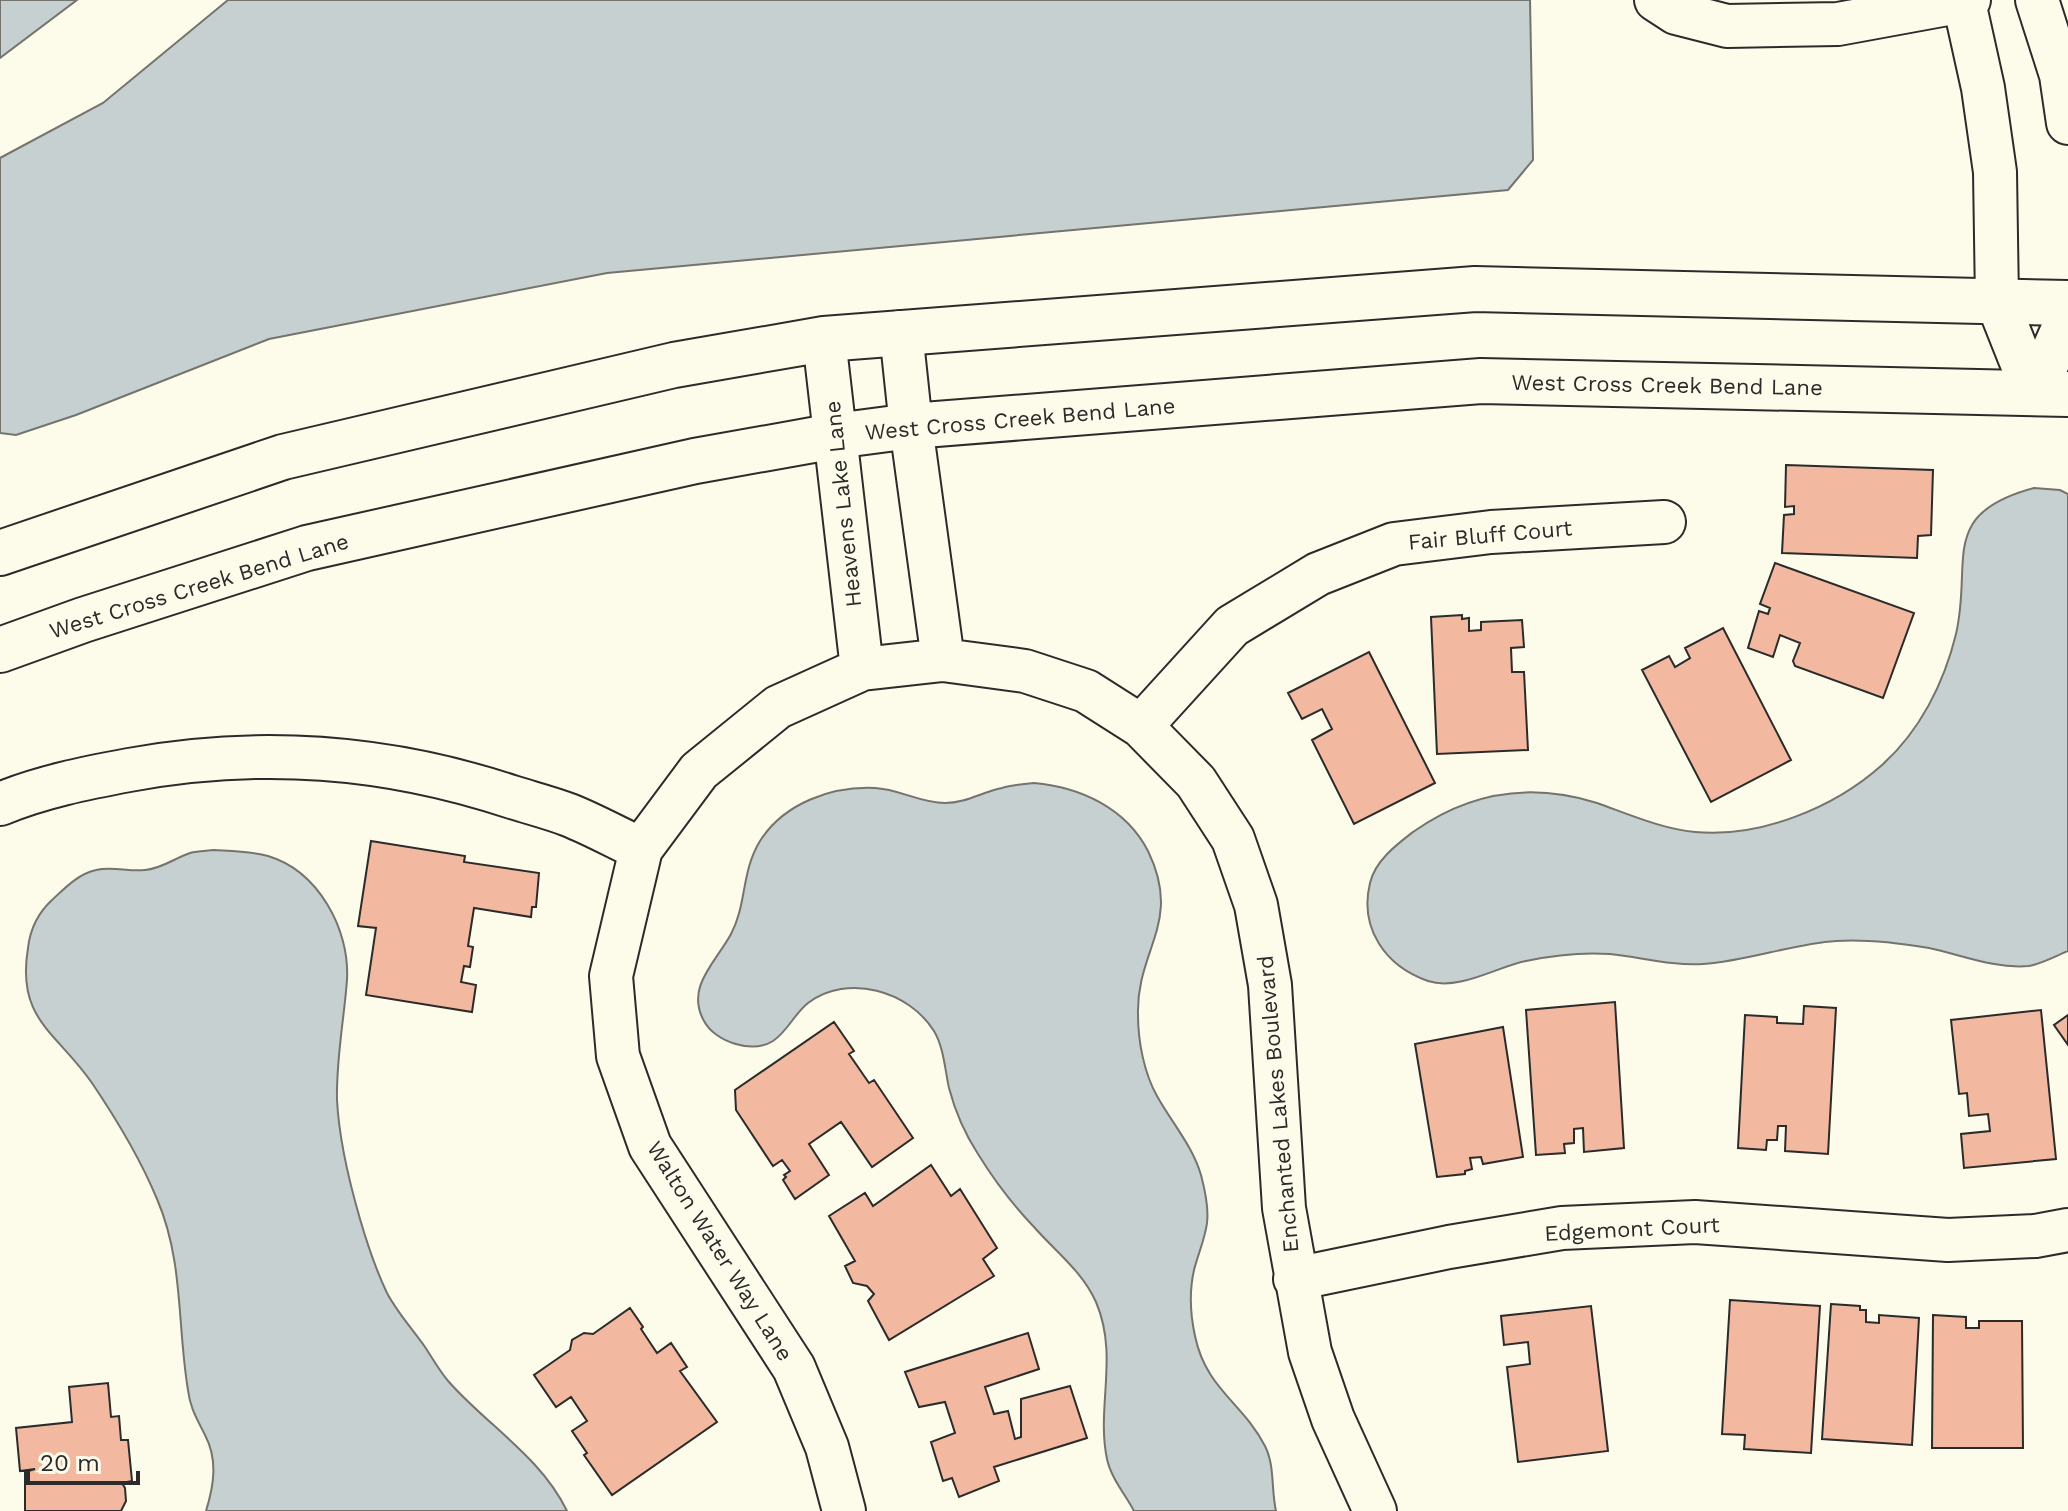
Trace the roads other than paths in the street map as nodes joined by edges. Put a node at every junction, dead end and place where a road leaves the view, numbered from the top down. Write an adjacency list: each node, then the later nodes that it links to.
1 (1656, 0): 3 (street)
2 (2037, 0): 4 (street)
3 (1967, 1): 5 (street)
4 (2068, 123)
5 (1997, 301): 6 (main road); 8 (main road); 10 (street)
6 (2068, 303)
7 (2068, 317): 10 (street)
8 (901, 332): 9 (main road); 11 (street)
9 (824, 339): 12 (street, Heavens Lake Lane); 14 (main road)
10 (2051, 394): 11 (main road, West Cross Creek Bend Lane)
11 (911, 426): 12 (main road, West Cross Creek Bend Lane); 16 (street)
12 (835, 436): 15 (main road, West Cross Creek Bend Lane); 17 (street, Heavens Lake Lane)
13 (1664, 522): 18 (street, Fair Bluff Court)
14 (0, 553)
15 (0, 650)
16 (943, 660): 17 (street, Enchanted Lakes Boulevard); 18 (street, Enchanted Lakes Boulevard)
17 (862, 669): 20 (street, Walton Water Way Lane)
18 (1141, 726): 22 (street, Enchanted Lakes Boulevard)
19 (0, 804): 20 (street)
20 (641, 849): 23 (street, Walton Water Way Lane)
21 (2068, 1230): 22 (street, Edgemont Court)
22 (1295, 1279): 24 (street, Enchanted Lakes Boulevard)
23 (844, 1511)
24 (1375, 1511)

